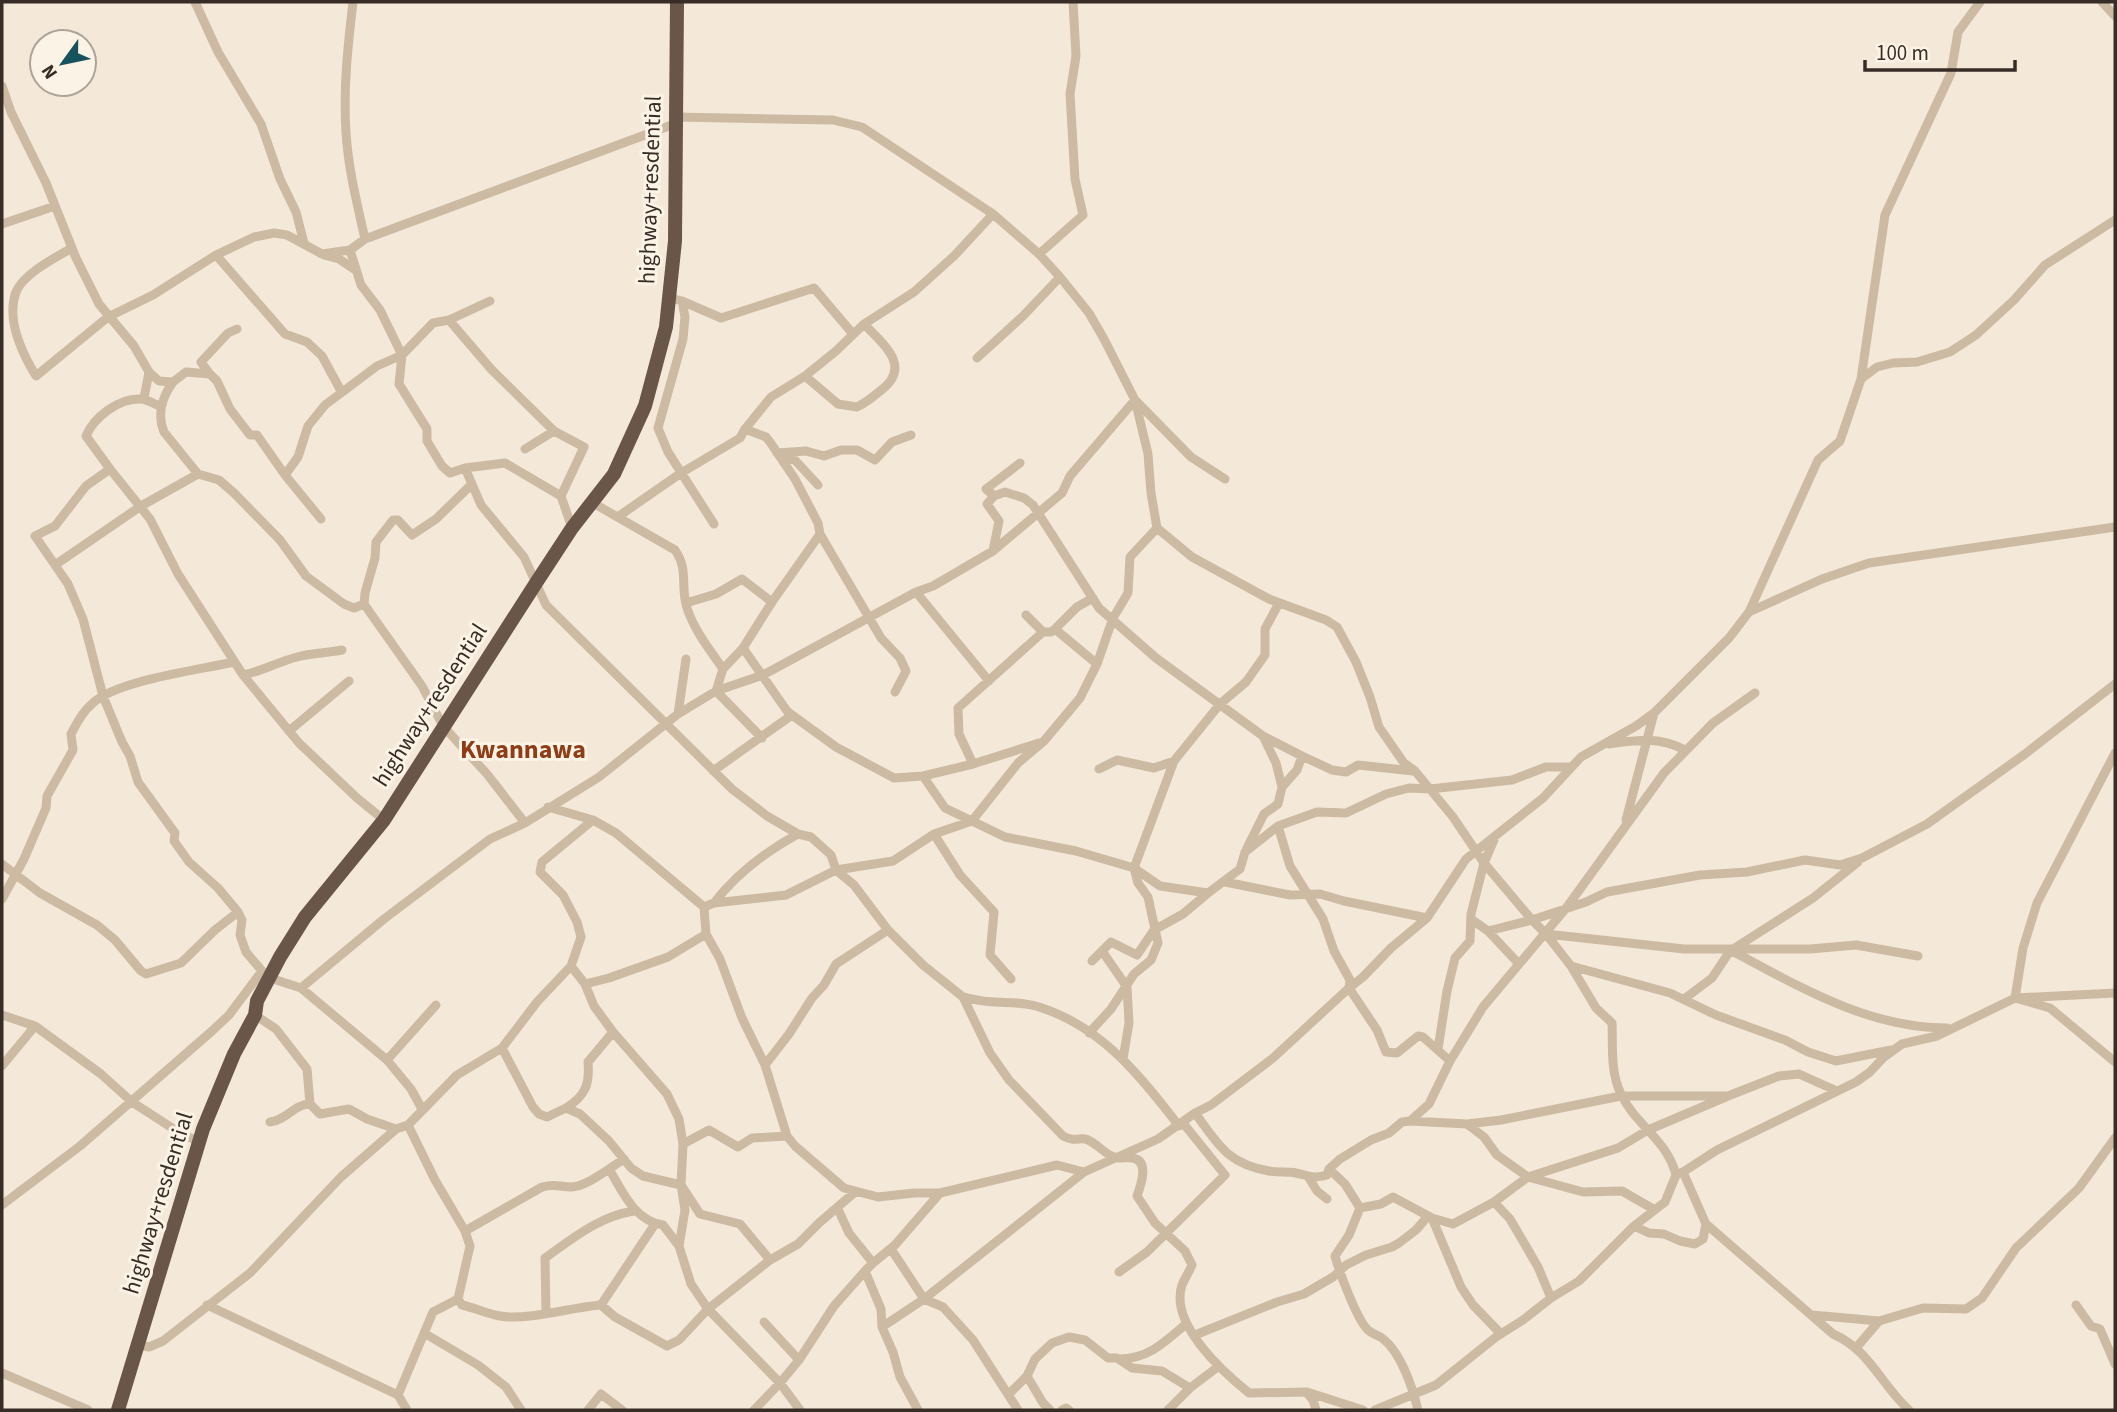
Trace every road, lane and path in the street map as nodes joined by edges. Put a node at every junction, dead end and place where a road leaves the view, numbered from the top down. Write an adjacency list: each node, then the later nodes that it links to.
1 (195, 2): 15 (street)
2 (353, 2): 14 (street)
3 (677, 2): 9 (highway, highway+resdential)
4 (1073, 2): 19 (street)
5 (1980, 2): 35 (street)
6 (2102, 2): 7 (street)
7 (2115, 16)
8 (2, 86): 10 (street)
9 (677, 120): 11 (street); 14 (street); 23 (highway, highway+resdential)
10 (55, 206): 13 (street); 16 (street)
11 (993, 214): 19 (street); 27 (street)
12 (2115, 220): 35 (street)
13 (2, 224)
14 (365, 239): 17 (street)
15 (304, 243): 18 (street); 20 (street)
16 (72, 248): 25 (street); 25 (street)
17 (349, 250): 18 (street); 21 (street)
18 (322, 254): 21 (street)
19 (1039, 254): 22 (street)
20 (216, 256): 25 (street); 37 (street)
21 (354, 269): 30 (street)
22 (1060, 277): 31 (street); 39 (street)
23 (676, 300): 29 (street); 50 (street); 58 (highway, highway+resdential)
24 (490, 301): 26 (street)
25 (108, 317): 32 (street)
26 (449, 320): 30 (street); 42 (street)
27 (864, 324): 29 (street); 34 (street)
28 (237, 329): 33 (street)
29 (853, 334): 34 (street)
30 (402, 355): 37 (street); 48 (street)
31 (977, 358)
32 (149, 372): 36 (street); 38 (street)
33 (210, 374): 36 (street); 52 (street)
34 (805, 376): 41 (street)
35 (1861, 379): 77 (street)
36 (173, 382): 40 (street)
37 (341, 391): 52 (street)
38 (144, 398): 40 (street); 49 (street)
39 (1135, 400): 53 (street); 60 (street); 66 (street)
40 (162, 407): 51 (street)
41 (745, 429): 45 (street); 50 (street)
42 (554, 431): 44 (street); 56 (street)
43 (911, 435): 45 (street)
44 (525, 449)
45 (777, 453): 46 (street)
46 (784, 463): 55 (street); 67 (street)
47 (1020, 463): 57 (street)
48 (465, 468): 54 (street); 56 (street)
49 (110, 469): 59 (street); 69 (street)
50 (681, 473): 61 (street); 63 (street)
51 (198, 474): 59 (street); 76 (street)
52 (285, 475): 62 (street)
53 (1225, 479)
54 (471, 485): 70 (street); 76 (street)
55 (818, 485)
56 (561, 496): 65 (street)
57 (994, 496): 60 (street); 68 (street)
58 (593, 503): 61 (street); 65 (highway, highway+resdential)
59 (141, 506): 69 (street); 86 (street)
60 (1038, 513): 68 (street); 72 (street)
61 (619, 516): 73 (street)
62 (321, 519)
63 (714, 524)
64 (2115, 527): 77 (street)
65 (572, 528): 70 (highway, highway+resdential)
66 (1157, 528): 75 (street); 80 (street)
67 (820, 534): 74 (street); 79 (street)
68 (993, 551): 71 (street)
69 (55, 565): 97 (street)
70 (536, 583): 102 (street); 103 (highway, highway+resdential)
71 (916, 592): 79 (street); 92 (street)
72 (1093, 598): 80 (street); 81 (street)
73 (685, 603): 74 (street); 88 (street)
74 (772, 603): 83 (street)
75 (1279, 603): 98 (street); 118 (street)
76 (364, 604): 103 (street)
77 (1749, 612): 99 (street)
78 (1026, 615): 82 (street)
79 (869, 617): 90 (street); 95 (street)
80 (1113, 618): 87 (street); 98 (street)
81 (1055, 629): 82 (street); 87 (street)
82 (1043, 632): 92 (street)
83 (743, 649): 88 (street); 90 (street)
84 (342, 650): 89 (street)
85 (687, 659): 100 (street)
86 (234, 662): 89 (street); 97 (street)
87 (1097, 664): 108 (street)
88 (723, 669): 94 (street)
89 (243, 675): 104 (street)
90 (764, 675): 94 (street); 101 (street)
91 (349, 681): 104 (street)
92 (989, 681): 114 (street)
93 (2115, 684): 134 (street)
94 (716, 691): 100 (street); 106 (street)
95 (895, 692)
96 (1755, 693): 110 (street)
97 (103, 696): 139 (street); 147 (street)
98 (1220, 704): 105 (street); 113 (street)
99 (1654, 713): 107 (street); 109 (street)
100 (678, 714): 102 (street)
101 (792, 715): 106 (street); 119 (street)
102 (667, 725): 117 (street); 122 (street)
103 (443, 726): 123 (highway, highway+resdential); 126 (street)
104 (289, 731): 123 (street)
105 (1263, 736): 112 (street); 120 (street)
106 (762, 738): 117 (street)
107 (1646, 739): 109 (street); 110 (street); 127 (street)
108 (1044, 741): 114 (street); 125 (street)
109 (1603, 745): 115 (street)
110 (1685, 750): 127 (street)
111 (2115, 753): 171 (street)
112 (1302, 756): 118 (street); 120 (street)
113 (1174, 761): 116 (street); 137 (street)
114 (974, 764): 119 (street)
115 (1570, 767): 121 (street); 131 (street)
116 (1099, 769)
117 (713, 771): 129 (street)
118 (1415, 771): 121 (street)
119 (923, 776): 125 (street)
120 (1282, 787): 133 (street)
121 (1430, 789): 128 (street); 132 (street)
122 (548, 807): 124 (street); 126 (street)
123 (384, 820): 163 (highway, highway+resdential)
124 (593, 820): 145 (street); 161 (street)
125 (972, 821): 130 (street); 137 (street)
126 (525, 823): 167 (street)
127 (1625, 825): 146 (street)
128 (1278, 826): 133 (street); 142 (street)
129 (798, 834): 138 (street); 144 (street)
130 (933, 834): 138 (street); 164 (street)
131 (1496, 835): 132 (street); 135 (street)
132 (1477, 850): 135 (street); 148 (street)
133 (1245, 852): 140 (street)
134 (1862, 858): 146 (street); 157 (street)
135 (1484, 863): 149 (street); 150 (street)
136 (2, 864): 139 (street)
137 (1134, 868): 141 (street); 152 (street)
138 (836, 870): 144 (street); 151 (street)
139 (16, 875): 143 (street); 147 (street)
140 (1226, 882): 141 (street); 142 (street)
141 (1208, 892): 152 (street)
142 (1308, 895): 148 (street); 168 (street)
143 (2, 899)
144 (714, 903): 145 (street)
145 (704, 907): 154 (street)
146 (1567, 907): 150 (street); 155 (street)
147 (238, 912): 163 (street)
148 (1427, 918): 168 (street)
149 (1471, 919): 153 (street); 182 (street)
150 (1532, 920): 153 (street); 155 (street)
151 (888, 930): 170 (street); 187 (street)
152 (1154, 930): 156 (street); 166 (street)
153 (1488, 931): 160 (street)
154 (706, 934): 165 (street); 187 (street)
155 (1546, 934): 157 (street); 160 (street); 162 (street)
156 (1102, 951): 159 (street); 166 (street)
157 (1730, 951): 158 (street); 172 (street); 177 (street)
158 (1918, 956)
159 (1091, 961)
160 (1520, 964): 185 (street)
161 (571, 966): 165 (street); 180 (street)
162 (1571, 966): 172 (street); 190 (street)
163 (266, 974): 167 (street); 175 (highway, highway+resdential); 192 (street)
164 (1011, 979)
165 (585, 984): 178 (street)
166 (1128, 987): 179 (street); 183 (street)
167 (302, 988): 184 (street)
168 (1349, 988): 182 (street); 196 (street)
169 (2115, 993): 171 (street)
170 (963, 997): 179 (street); 208 (street)
171 (2015, 998): 177 (street); 186 (street)
172 (1684, 999): 181 (street)
173 (436, 1005): 184 (street)
174 (2, 1015): 176 (street)
175 (255, 1015): 193 (street); 206 (highway, highway+resdential)
176 (34, 1026): 188 (street); 192 (street)
177 (1952, 1028): 181 (street)
178 (612, 1032): 194 (street); 207 (street)
179 (1089, 1033): 183 (street)
180 (502, 1048): 194 (street); 195 (street)
181 (1896, 1048): 189 (street)
182 (1438, 1049): 185 (street)
183 (1123, 1059): 200 (street)
184 (387, 1060): 195 (street)
185 (1450, 1061): 197 (street)
186 (2115, 1062)
187 (765, 1065): 204 (street)
188 (2, 1066)
189 (1837, 1091): 191 (street); 213 (street)
190 (1621, 1096): 191 (street); 201 (street); 203 (street)
191 (1728, 1096): 203 (street)
192 (131, 1102): 206 (street); 221 (street)
193 (310, 1104): 198 (street); 202 (street)
194 (566, 1108): 209 (street)
195 (422, 1109): 199 (street)
196 (1195, 1113): 200 (street); 215 (street)
197 (1410, 1121): 201 (street); 211 (street)
198 (270, 1122)
199 (408, 1125): 202 (street); 230 (street)
200 (1181, 1125): 208 (street); 231 (street)
201 (1467, 1125): 214 (street)
202 (396, 1129): 242 (street)
203 (1648, 1130): 213 (street); 214 (street)
204 (787, 1136): 207 (street); 217 (street)
205 (2115, 1138): 248 (street)
206 (198, 1141): 255 (highway, highway+resdential)
207 (683, 1144): 216 (street)
208 (1114, 1157): 212 (street); 231 (street)
209 (624, 1159): 210 (street); 216 (street)
210 (609, 1169): 225 (street); 230 (street)
211 (1329, 1169): 215 (street); 222 (street)
212 (1084, 1172): 218 (street); 241 (street)
213 (1680, 1173): 224 (street); 228 (street)
214 (1528, 1177): 220 (street); 224 (street)
215 (1309, 1178): 219 (street)
216 (681, 1185): 232 (street); 234 (street)
217 (855, 1192): 218 (street); 223 (street)
218 (940, 1193): 233 (street)
219 (1327, 1199)
220 (1494, 1202): 226 (street); 239 (street)
221 (2, 1205)
222 (1360, 1208): 226 (street); 236 (street)
223 (838, 1209): 234 (street); 235 (street)
224 (1655, 1210): 229 (street)
225 (634, 1211): 227 (street); 246 (street)
226 (1430, 1217): 236 (street); 253 (street)
227 (655, 1224): 232 (street); 243 (street)
228 (1706, 1224): 229 (street); 247 (street)
229 (1634, 1226): 239 (street)
230 (465, 1231): 240 (street)
231 (1164, 1233): 238 (street); 250 (street)
232 (678, 1246): 245 (street)
233 (891, 1249): 235 (street); 241 (street)
234 (770, 1260): 245 (street)
235 (873, 1263): 237 (street)
236 (1339, 1270): 254 (street); 268 (street)
237 (865, 1271): 251 (street); 258 (street)
238 (1119, 1272)
239 (1551, 1298): 253 (street)
240 (458, 1299): 246 (street); 252 (street)
241 (924, 1299): 251 (street); 266 (street)
242 (207, 1305): 255 (street); 267 (street)
243 (601, 1305): 245 (street); 246 (street)
244 (2076, 1305): 259 (street)
245 (708, 1309): 263 (street)
246 (546, 1313)
247 (1812, 1315): 248 (street); 256 (street)
248 (1879, 1321): 256 (street)
249 (764, 1322): 258 (street)
250 (1186, 1324): 254 (street); 257 (street)
251 (882, 1327): 278 (street)
252 (424, 1333): 267 (street); 273 (street)
253 (1501, 1334): 268 (street)
254 (1195, 1335): 260 (street)
255 (138, 1345): 271 (highway, highway+resdential)
256 (1856, 1348): 288 (street)
257 (1117, 1359): 262 (street); 264 (street)
258 (799, 1360): 263 (street)
259 (2115, 1364)
260 (1219, 1366): 264 (street); 265 (street)
261 (2, 1373): 270 (street)
262 (1027, 1376): 266 (street); 280 (street)
263 (780, 1383): 276 (street); 277 (street)
264 (1190, 1388): 283 (street)
265 (1307, 1392): 284 (street); 285 (street)
266 (1009, 1394): 269 (street)
267 (398, 1395): 272 (street)
268 (1413, 1395): 286 (street); 287 (street)
269 (1015, 1407): 279 (street)
270 (88, 1410)
271 (118, 1410)
272 (407, 1410)
273 (521, 1410)
274 (588, 1410): 275 (street)
275 (622, 1410)
276 (754, 1410)
277 (800, 1410)
278 (918, 1410)
279 (1002, 1410)
280 (1050, 1410)
281 (1062, 1410): 282 (street)
282 (1069, 1410)
283 (1168, 1410)
284 (1316, 1410)
285 (1363, 1410)
286 (1375, 1410)
287 (1418, 1410)
288 (1909, 1410)

